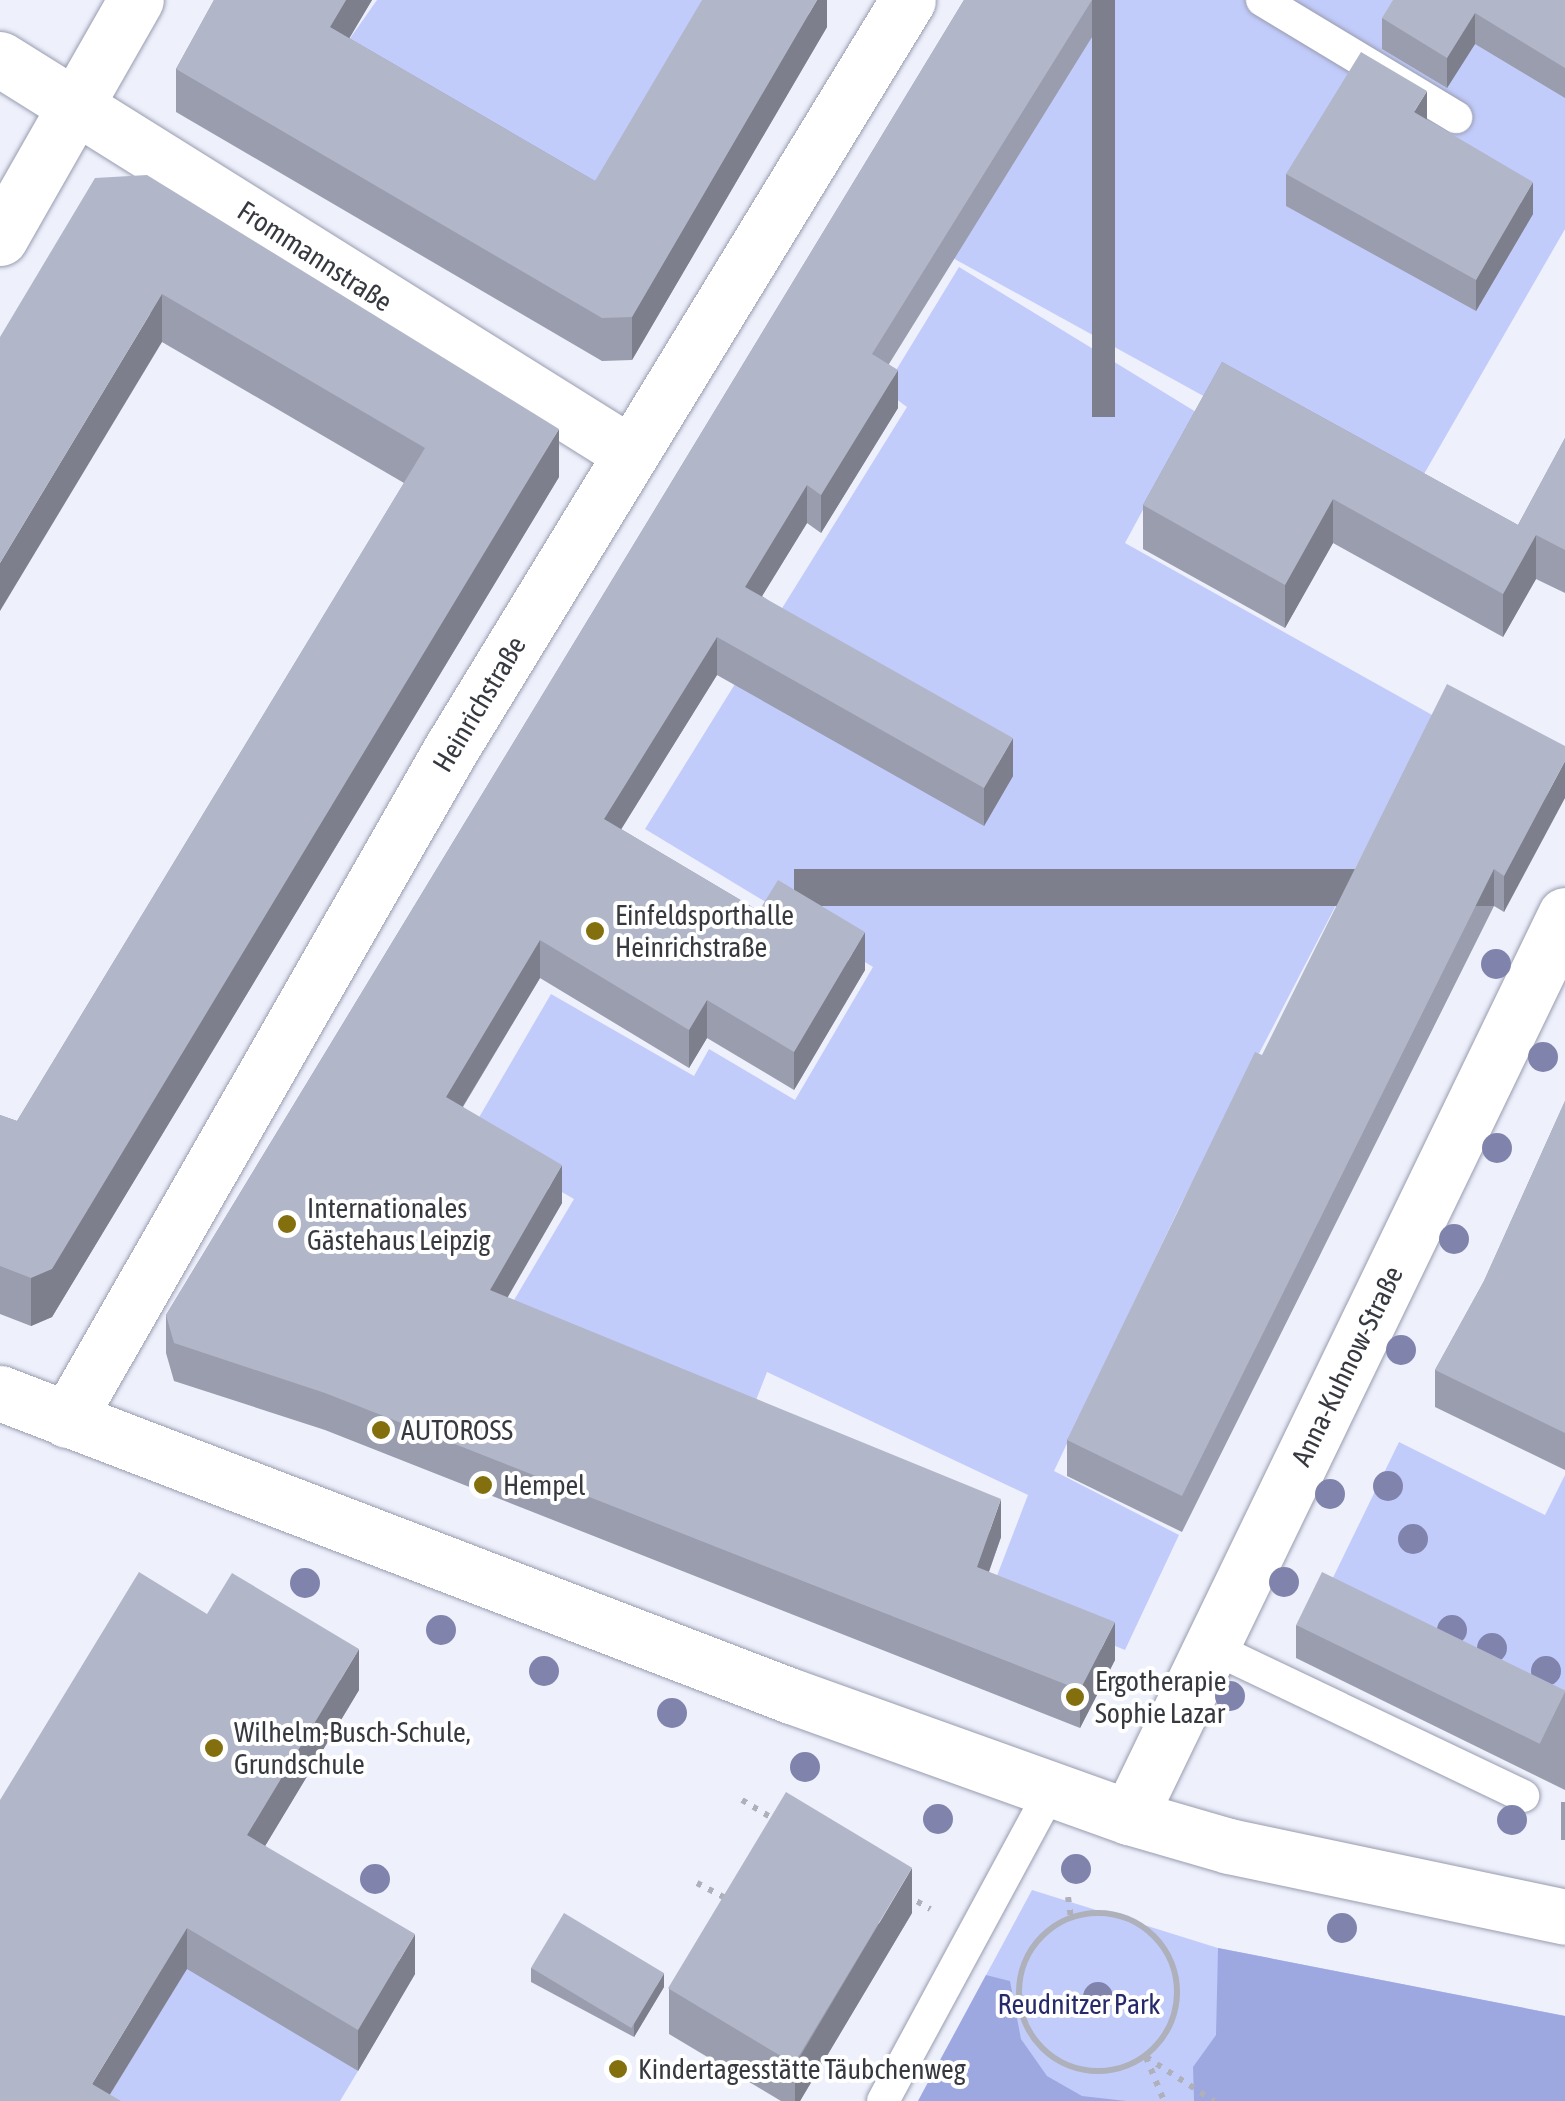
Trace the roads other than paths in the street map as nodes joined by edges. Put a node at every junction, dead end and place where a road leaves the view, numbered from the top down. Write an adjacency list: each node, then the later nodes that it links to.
1 (136, 0): 5 (street)
2 (908, 0): 8 (street, Heinrichstraße)
3 (1262, 0): 6 (lane)
4 (0, 60): 5 (street, Frommannstraße)
5 (80, 105): 7 (street); 8 (street, Frommannstraße)
6 (1456, 117)
7 (0, 238)
8 (630, 453): 11 (street, Heinrichstraße)
9 (1565, 916): 12 (street, Anna-Kuhnow-Straße)
10 (0, 1393): 11 (street)
11 (67, 1420): 13 (street)
12 (1211, 1647): 14 (lane); 15 (street, Anna-Kuhnow-Straße)
13 (1052, 1789): 15 (street); 17 (lane)
14 (1523, 1796)
15 (1128, 1816): 16 (street)
16 (1565, 1917)
17 (883, 2101)

